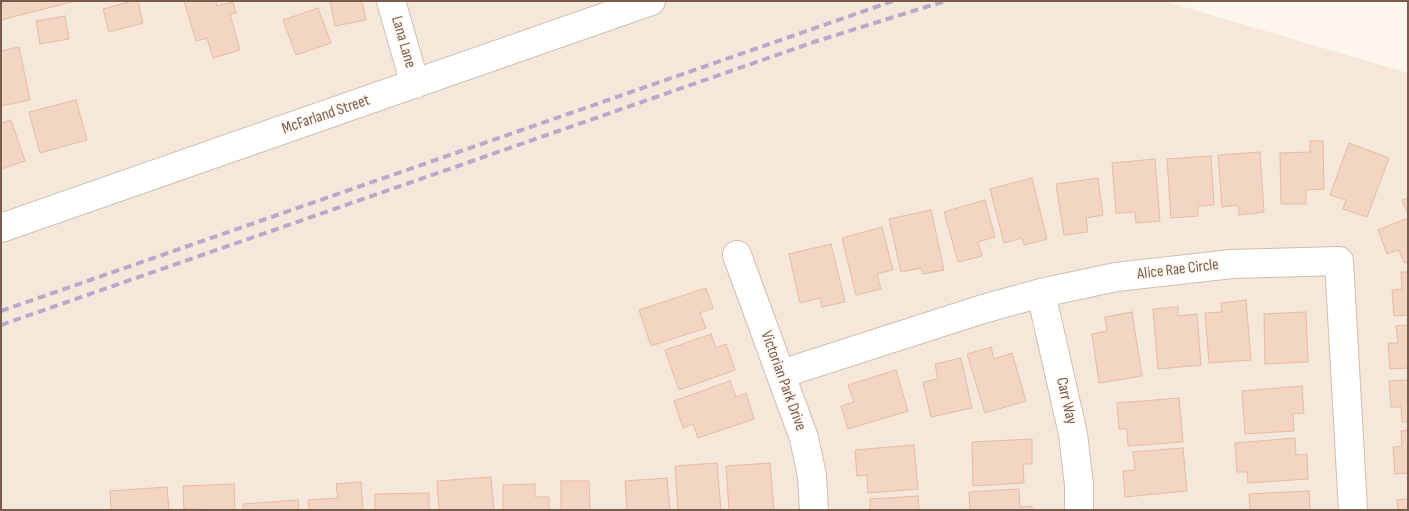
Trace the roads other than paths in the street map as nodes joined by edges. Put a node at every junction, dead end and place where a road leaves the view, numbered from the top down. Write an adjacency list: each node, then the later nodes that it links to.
1 (391, 1): 3 (street, Lana Lane)
2 (651, 1): 3 (street, McFarland Street)
3 (415, 84): 4 (street, McFarland Street)
4 (1, 228)
5 (737, 255): 7 (street, Victorian Park Drive)
6 (1041, 293): 7 (street, Alice Rae Circle); 9 (street, Carr Way); 10 (street, Alice Rae Circle)
7 (781, 374): 8 (street, Victorian Park Drive)
8 (814, 510)
9 (1078, 510)
10 (1353, 510)

